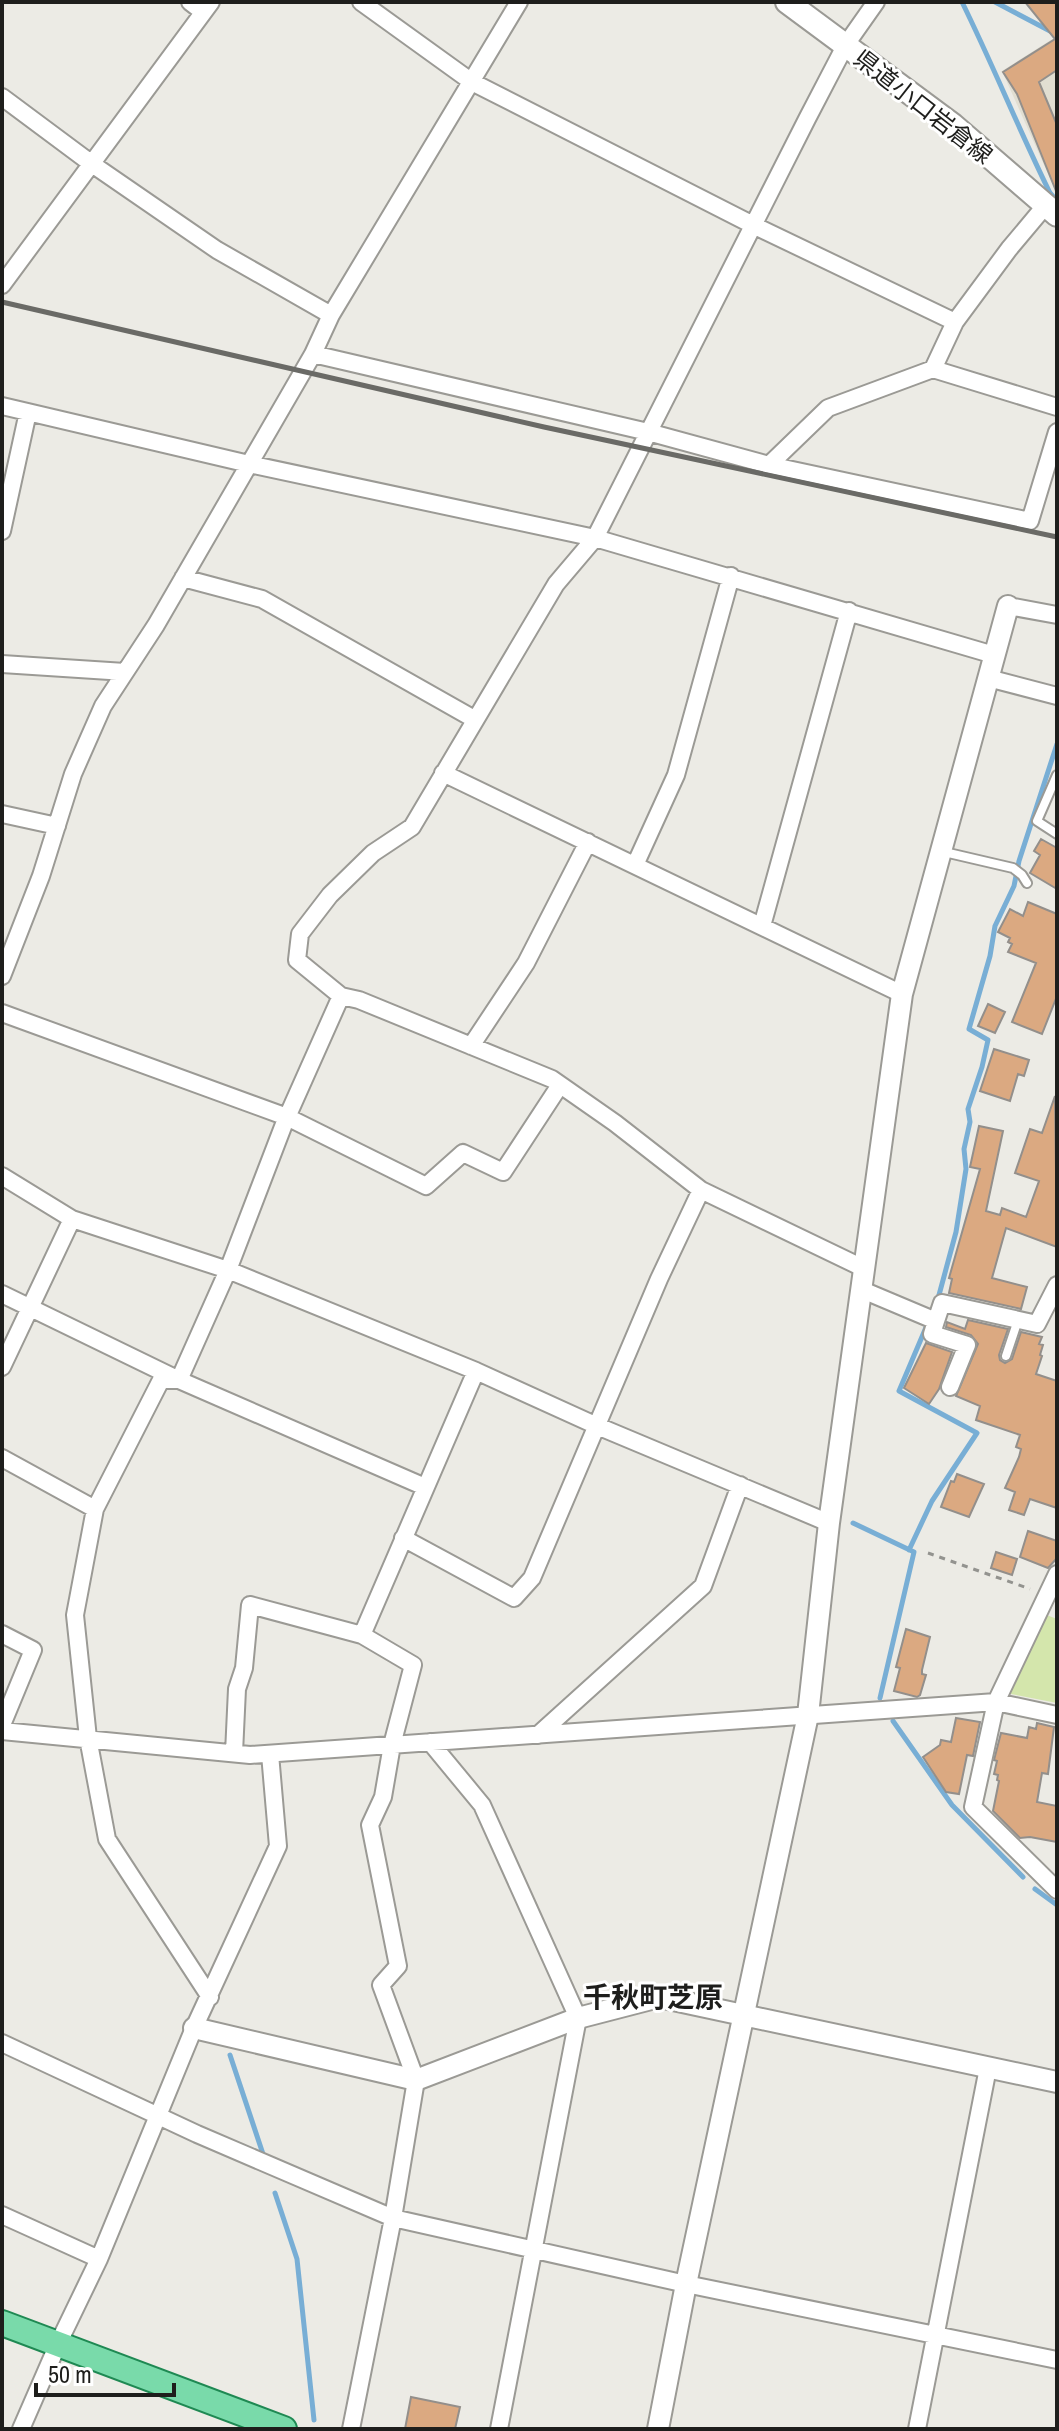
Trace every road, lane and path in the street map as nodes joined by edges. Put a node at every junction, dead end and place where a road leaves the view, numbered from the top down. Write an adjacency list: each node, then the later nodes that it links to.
1 (361, 2): 7 (street)
2 (519, 2): 7 (street)
3 (787, 2): 6 (main road, 県道小口岩倉線)
4 (876, 2): 6 (street)
5 (202, 5): 9 (street)
6 (845, 46): 10 (main road, 県道小口岩倉線); 11 (street)
7 (472, 82): 11 (street); 13 (street)
8 (2, 97): 9 (street)
9 (92, 164): 12 (street); 13 (street)
10 (1051, 211): 14 (street)
11 (753, 225): 14 (street); 20 (street)
12 (2, 285)
13 (331, 315): 15 (street)
14 (955, 322): 16 (street)
15 (313, 354): 20 (street); 22 (street)
16 (933, 369): 18 (street); 23 (street)
17 (2, 406): 19 (street)
18 (1057, 407)
19 (28, 412): 22 (street); 26 (street)
20 (648, 432): 23 (street); 27 (street)
21 (1057, 432): 24 (street)
22 (249, 464): 27 (street); 29 (street)
23 (769, 465): 24 (street)
24 (1038, 493): 25 (street)
25 (1057, 497)
26 (2, 531)
27 (595, 538): 28 (street); 38 (street)
28 (731, 576): 31 (street); 46 (street)
29 (183, 578): 35 (street); 38 (street)
30 (1008, 606): 32 (street); 33 (street)
31 (849, 611): 33 (street); 48 (street)
32 (1057, 615)
33 (994, 655): 36 (street)
34 (2, 664): 35 (street)
35 (125, 672): 42 (street)
36 (988, 678): 37 (street); 45 (street)
37 (1057, 696)
38 (474, 719): 39 (street)
39 (443, 773): 44 (street); 51 (street)
40 (1057, 775): 43 (lane)
41 (2, 814): 42 (street)
42 (57, 826): 49 (street)
43 (1057, 834)
44 (588, 842): 46 (street); 53 (street)
45 (940, 851): 47 (lane); 50 (street)
46 (635, 865): 48 (street)
47 (1025, 879)
48 (762, 926): 50 (street)
49 (2, 976)
50 (902, 994): 59 (street)
51 (341, 996): 53 (street); 55 (street)
52 (2, 1013): 55 (street)
53 (471, 1046): 54 (street)
54 (560, 1085): 55 (street); 57 (street)
55 (287, 1117): 60 (street)
56 (2, 1176): 58 (street)
57 (701, 1190): 59 (street); 72 (street)
58 (72, 1219): 60 (street); 64 (street)
59 (863, 1268): 62 (street)
60 (228, 1270): 69 (street); 70 (street)
61 (1057, 1285): 65 (street)
62 (860, 1289): 66 (street); 77 (street)
63 (2, 1294): 64 (street)
64 (30, 1309): 68 (street); 70 (street)
65 (1018, 1320): 66 (street); 67 (lane)
66 (936, 1321): 71 (street)
67 (1006, 1356)
68 (2, 1367)
69 (476, 1371): 72 (street); 75 (street)
70 (179, 1380): 75 (street); 76 (street)
71 (950, 1387)
72 (595, 1425): 74 (street); 78 (street)
73 (2, 1458): 76 (street)
74 (740, 1485): 77 (street); 88 (street)
75 (425, 1487): 78 (street)
76 (95, 1509): 89 (street)
77 (829, 1523): 85 (street)
78 (403, 1538): 83 (street)
79 (928, 1553): 81 (path)
80 (1057, 1574): 81 (street)
81 (1047, 1595): 84 (street)
82 (2, 1634): 87 (street)
83 (362, 1635): 91 (street); 92 (street)
84 (996, 1702): 85 (street); 86 (street); 94 (street)
85 (808, 1715): 88 (street); 96 (street)
86 (1057, 1715)
87 (2, 1728): 89 (street)
88 (538, 1735): 90 (street)
89 (88, 1738): 92 (street); 95 (street)
90 (430, 1742): 91 (street); 97 (street)
91 (392, 1745): 93 (street); 101 (street)
92 (234, 1753): 93 (street)
93 (270, 1754): 95 (street)
94 (1057, 1890)
95 (210, 1997): 98 (street)
96 (743, 2017): 97 (street); 100 (street); 108 (street)
97 (578, 2018): 101 (street); 106 (street)
98 (194, 2028): 101 (street); 103 (street)
99 (2, 2043): 103 (street)
100 (988, 2068): 102 (street); 110 (street)
101 (416, 2080): 105 (street)
102 (1057, 2082)
103 (159, 2116): 105 (street); 107 (street)
104 (2, 2215): 107 (street)
105 (393, 2218): 106 (street); 115 (street)
106 (534, 2250): 108 (street); 116 (street)
107 (99, 2259): 111 (street)
108 (686, 2284): 110 (street); 117 (street)
109 (2, 2323): 111 (main road)
110 (935, 2334): 112 (street); 118 (street)
111 (58, 2344): 113 (street); 114 (main road)
112 (1057, 2360)
113 (21, 2429)
114 (284, 2429)
115 (351, 2429)
116 (499, 2429)
117 (658, 2429)
118 (917, 2429)

